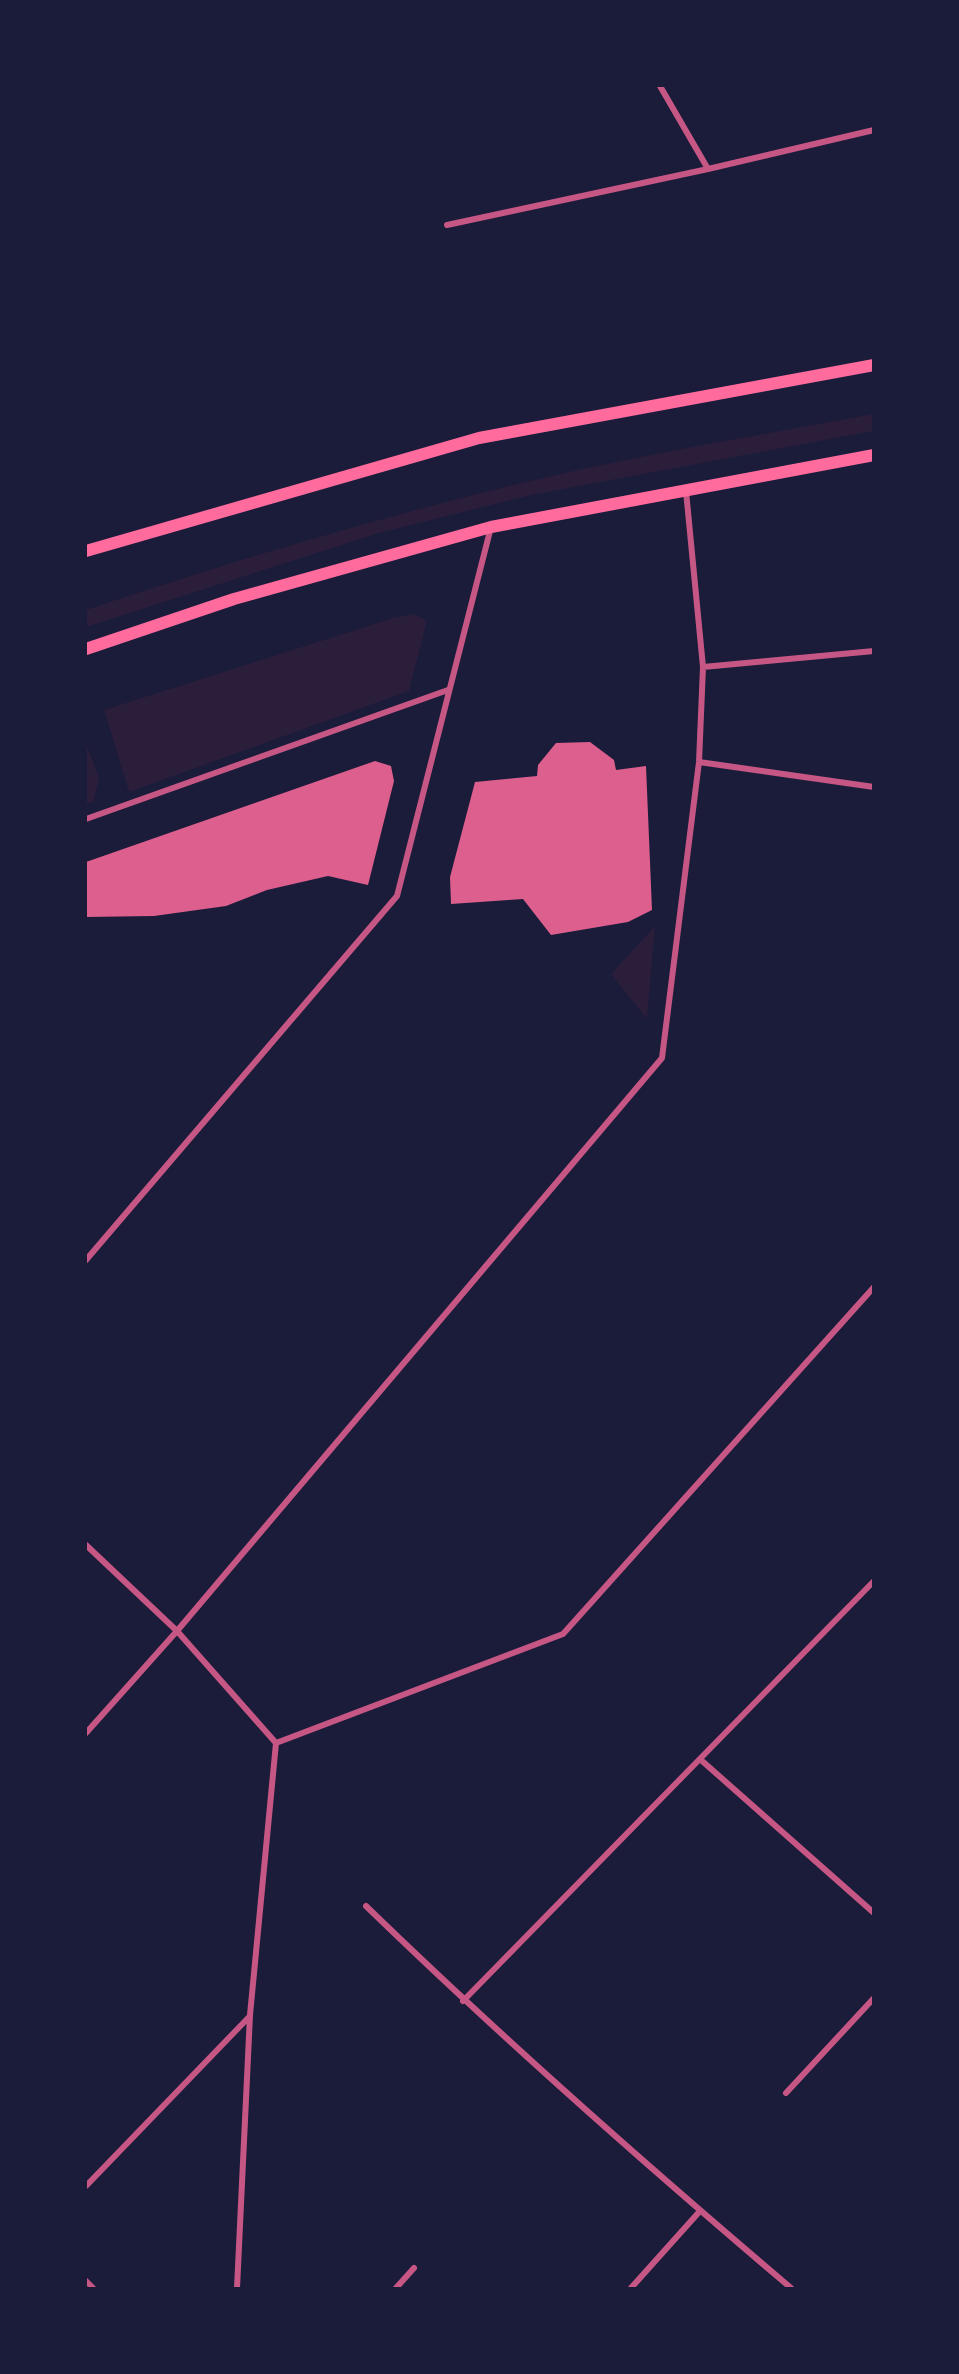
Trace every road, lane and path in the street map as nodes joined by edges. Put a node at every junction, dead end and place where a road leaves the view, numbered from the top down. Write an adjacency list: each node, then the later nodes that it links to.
1 (660, 86): 3 (street)
2 (873, 130): 3 (street)
3 (708, 170): 4 (street)
4 (447, 225)
5 (873, 365): 9 (main road)
6 (873, 455): 7 (main road)
7 (686, 491): 8 (main road); 12 (street)
8 (491, 527): 10 (main road); 13 (street)
9 (86, 551)
10 (86, 649)
11 (873, 651): 12 (street)
12 (703, 667): 14 (street)
13 (448, 690): 16 (street); 17 (street)
14 (699, 762): 15 (street); 21 (street)
15 (873, 787)
16 (86, 819)
17 (86, 1260)
18 (873, 1287): 23 (street)
19 (86, 1545): 21 (street)
20 (873, 1581): 24 (street)
21 (177, 1631): 22 (street); 23 (street)
22 (86, 1733)
23 (276, 1743): 29 (street)
24 (701, 1760): 26 (street); 28 (street)
25 (366, 1906): 28 (street)
26 (873, 1913)
27 (873, 1998): 30 (street)
28 (464, 2001): 32 (street)
29 (250, 2015): 31 (street); 36 (street)
30 (786, 2093)
31 (86, 2186)
32 (700, 2211): 38 (street); 39 (street)
33 (414, 2268): 37 (street)
34 (86, 2281): 35 (street)
35 (93, 2289)
36 (237, 2289)
37 (396, 2289)
38 (631, 2289)
39 (791, 2289)

